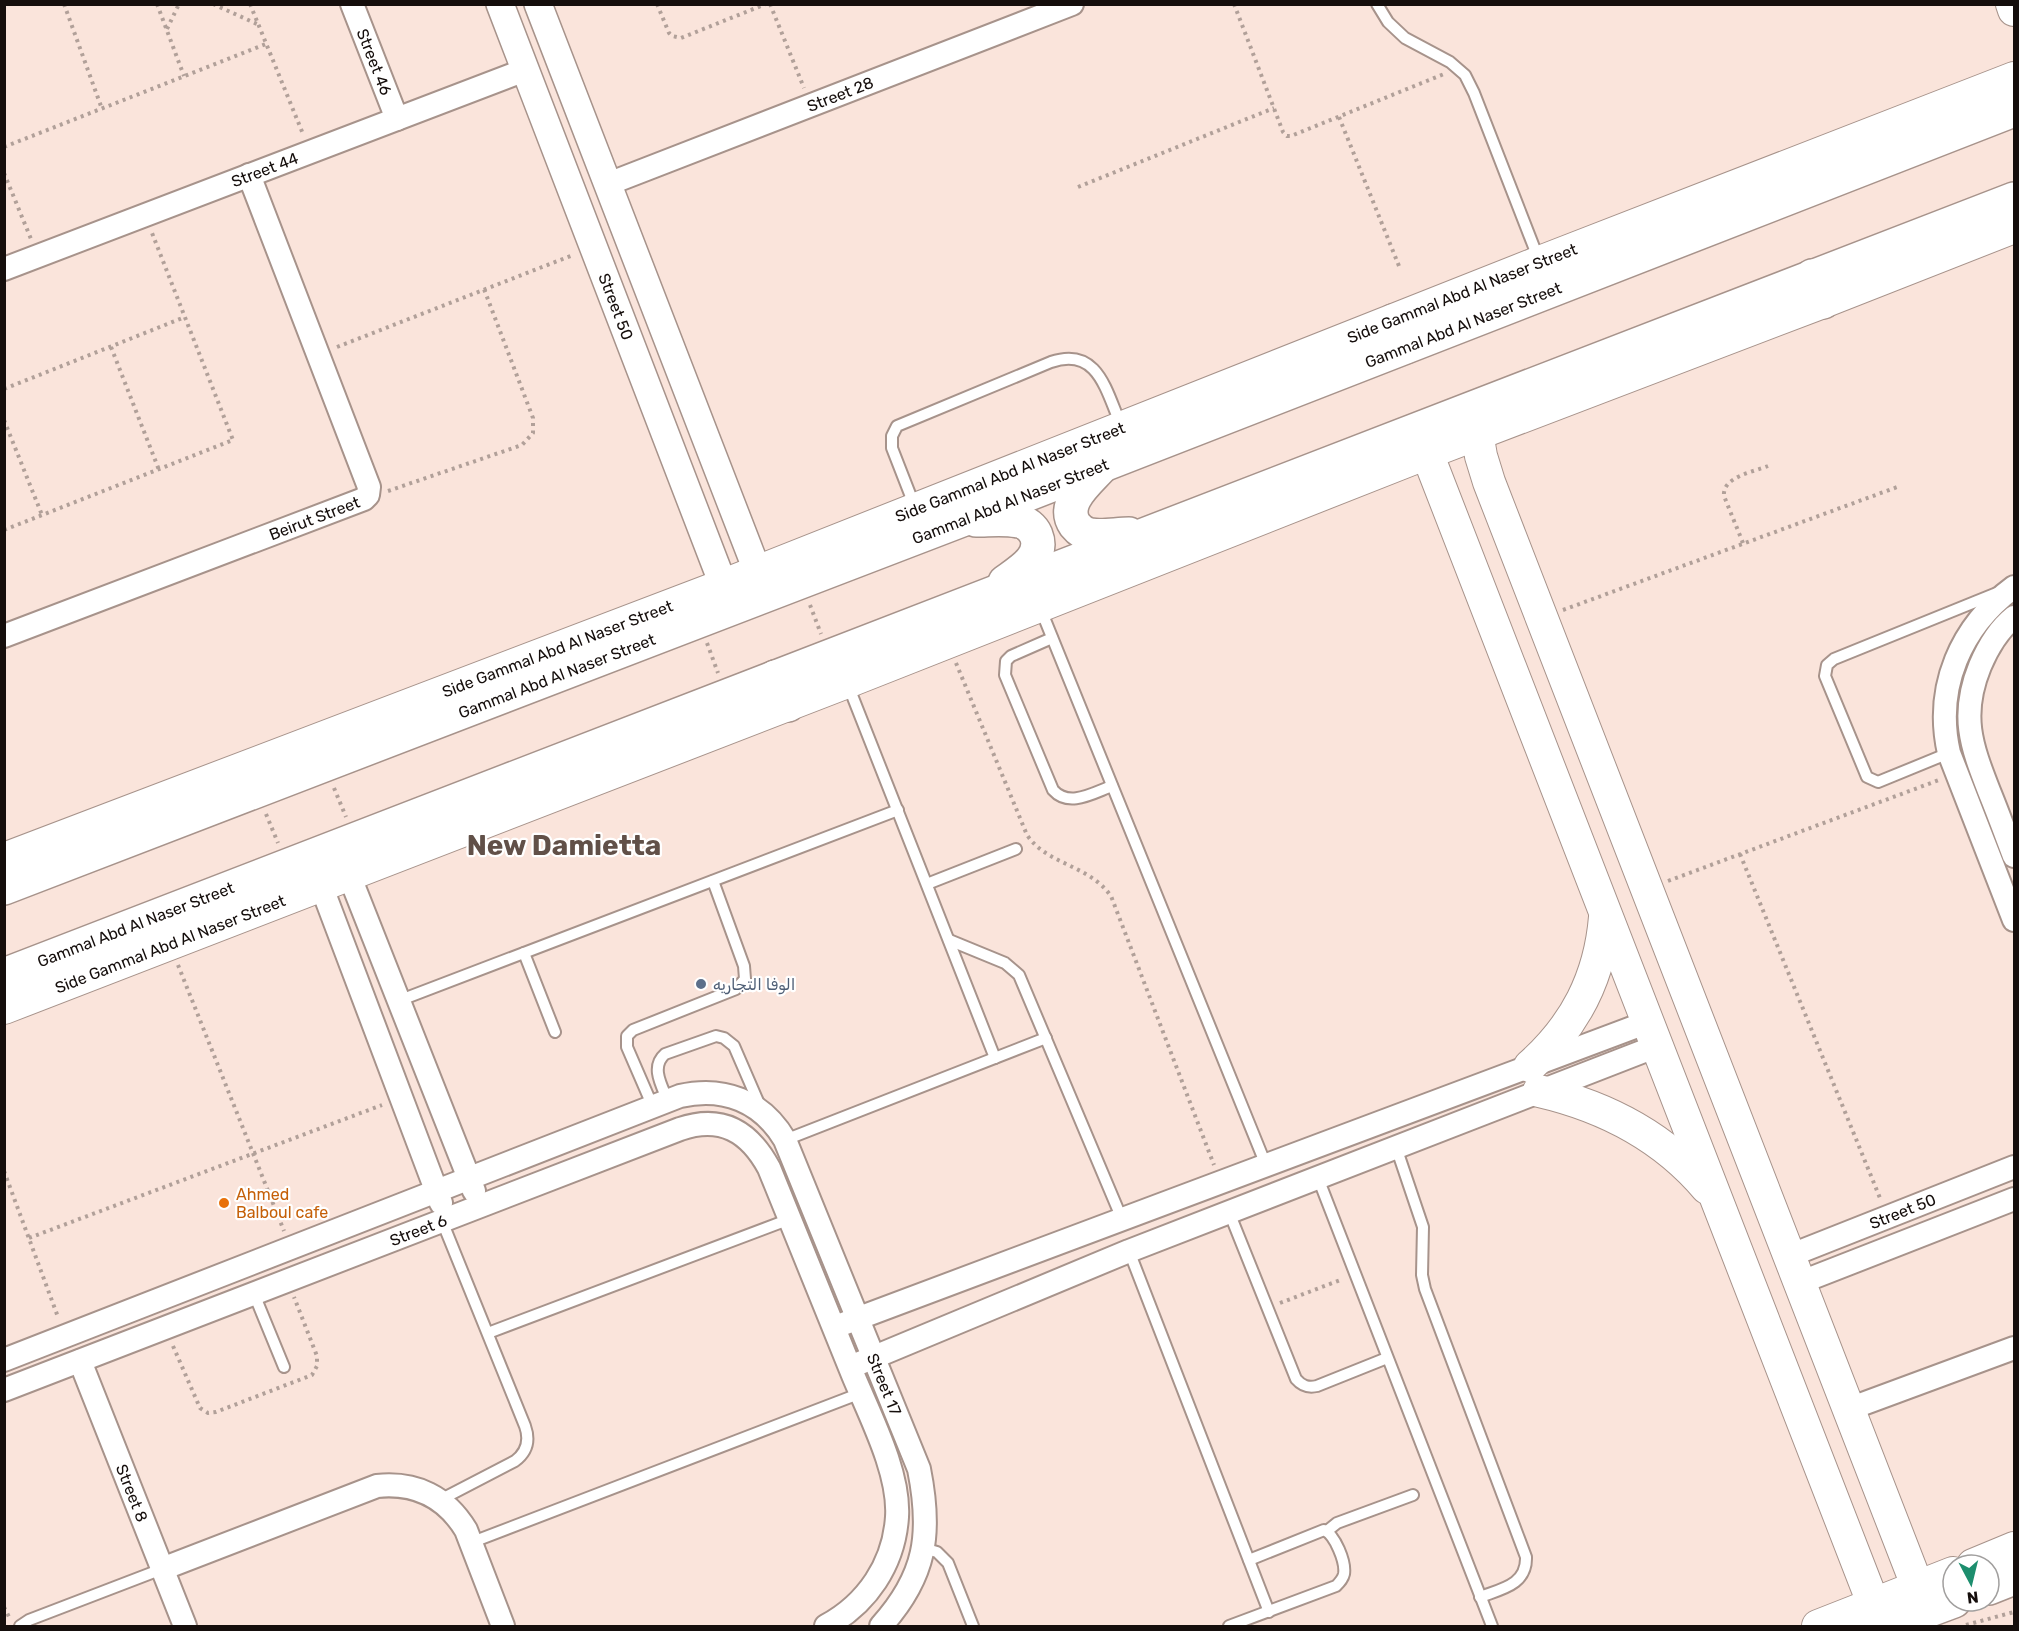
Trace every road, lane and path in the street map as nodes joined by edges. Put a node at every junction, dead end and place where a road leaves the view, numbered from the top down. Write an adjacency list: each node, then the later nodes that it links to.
1 (64, 4): 25 (path)
2 (157, 4): 17 (path)
3 (179, 4): 17 (path)
4 (213, 4): 16 (path)
5 (250, 4): 16 (path)
6 (352, 4): 28 (street, Street 46)
7 (500, 4): 20 (street, Street 50)
8 (538, 4): 33 (street)
9 (657, 4): 10 (path)
10 (768, 4): 23 (path)
11 (1072, 4): 23 (street, Street 28)
12 (1234, 4): 24 (path)
13 (1377, 4): 19 (lane)
14 (2013, 4): 15 (main road)
15 (2014, 10)
16 (258, 24): 18 (path)
17 (167, 30): 21 (path)
18 (266, 44): 21 (path); 30 (path)
19 (1457, 69): 27 (path); 40 (lane)
20 (525, 70): 28 (street, Street 44); 38 (street, Street 50)
21 (184, 76): 25 (path)
22 (2014, 78): 40 (main road, Side Gammal Abd Al Naser Street)
23 (811, 106): 33 (street, Street 28)
24 (1274, 108): 27 (path); 34 (path)
25 (102, 109): 29 (path)
26 (2014, 110): 46 (main road, Gammal Abd Al Naser Street)
27 (1339, 117): 41 (path)
28 (397, 119): 30 (street, Street 44)
29 (4, 147)
30 (310, 152): 32 (street, Street 44)
31 (4, 173): 39 (path)
32 (249, 175): 36 (street, Street 44); 48 (street, Beirut Street)
33 (608, 184): 66 (street)
34 (1078, 187)
35 (2014, 199): 44 (main road, Gammal Abd Al Naser Street)
36 (146, 215): 39 (street, Street 44); 45 (path)
37 (2014, 226): 44 (main road)
38 (593, 247): 43 (path); 69 (street, Street 50)
39 (38, 256): 42 (street, Street 44)
40 (1540, 262): 46 (main road, Side Gammal Abd Al Naser Street)
41 (1400, 266)
42 (4, 269)
43 (484, 289): 48 (path); 58 (path)
44 (1817, 289): 51 (main road, Gammal Abd Al Naser Street)
45 (185, 317): 47 (path); 56 (path)
46 (1399, 334): 52 (main road, Side Gammal Abd Al Naser Street); 54 (main road, Gammal Abd Al Naser Street)
47 (111, 347): 49 (path); 56 (path)
48 (318, 355): 58 (street, Beirut Street)
49 (4, 389)
50 (4, 420): 60 (path)
51 (1475, 421): 53 (main road, Gammal Abd Al Naser Street); 72 (main road)
52 (1123, 428): 59 (main road, Side Gammal Abd Al Naser Street); 59 (lane)
53 (1421, 441): 63 (main road, Gammal Abd Al Naser Street); 70 (main road); 94 (main road)
54 (1106, 462): 61 (main road, Gammal Abd Al Naser Street); 63 (main road)
55 (1768, 466): 64 (path)
56 (159, 470): 60 (path)
57 (1900, 486): 64 (path)
58 (364, 499): 74 (street, Beirut Street)
59 (916, 509): 66 (main road, Side Gammal Abd Al Naser Street)
60 (42, 515): 62 (path)
61 (962, 520): 65 (main road, Gammal Abd Al Naser Street); 68 (main road)
62 (4, 530)
63 (1151, 533): 68 (main road, Gammal Abd Al Naser Street)
64 (1743, 543): 72 (path)
65 (802, 581): 66 (main road, Gammal Abd Al Naser Street); 77 (path)
66 (762, 583): 69 (main road, Gammal Abd Al Naser Street)
67 (2014, 586): 80 (street); 80 (lane)
68 (990, 595): 77 (main road, Gammal Abd Al Naser Street)
69 (728, 597): 73 (main road, Gammal Abd Al Naser Street); 88 (main road, Side Gammal Abd Al Naser Street)
70 (1039, 607): 75 (lane); 76 (main road)
71 (2014, 617): 87 (street)
72 (1542, 618): 93 (main road)
73 (698, 621): 79 (path); 81 (main road, Gammal Abd Al Naser Street)
74 (4, 636)
75 (1052, 638): 82 (lane); 82 (lane)
76 (948, 643): 77 (main road); 120 (path)
77 (838, 669): 78 (main road, Gammal Abd Al Naser Street); 84 (lane)
78 (782, 691): 79 (main road, Gammal Abd Al Naser Street); 89 (main road, Side Gammal Abd Al Naser Street)
79 (727, 696): 89 (main road, Gammal Abd Al Naser Street)
80 (1953, 763): 86 (path); 95 (street)
81 (324, 765): 83 (main road, Gammal Abd Al Naser Street); 89 (path)
82 (1112, 786): 115 (lane)
83 (257, 790): 89 (path); 92 (main road, Gammal Abd Al Naser Street)
84 (898, 810): 90 (lane); 91 (lane)
85 (1016, 849): 91 (lane)
86 (1740, 854): 93 (path); 126 (path)
87 (2014, 856)
88 (4, 859)
89 (327, 861): 97 (main road, Side Gammal Abd Al Naser Street); 99 (main road, Gammal Abd Al Naser Street); 100 (street); 107 (street)
90 (713, 881): 98 (lane); 108 (lane)
91 (927, 884): 96 (lane)
92 (4, 888)
93 (1647, 889): 133 (main road)
94 (1606, 913): 103 (main road); 106 (main road)
95 (2014, 920)
96 (949, 940): 104 (lane); 105 (lane)
97 (170, 943): 101 (main road, Side Gammal Abd Al Naser Street); 113 (path)
98 (524, 952): 100 (lane); 102 (lane)
99 (4, 975)
100 (398, 1001): 112 (street)
101 (4, 1008)
102 (555, 1032)
103 (1652, 1034): 106 (street); 123 (main road)
104 (1046, 1038): 105 (lane); 128 (lane)
105 (995, 1058): 110 (lane)
106 (1535, 1079): 111 (street); 115 (street); 123 (main road)
107 (401, 1098): 113 (path); 114 (street)
108 (660, 1104): 109 (street, Street 6); 109 (lane); 119 (street, Street 6)
109 (762, 1112): 110 (street, Street 6)
110 (785, 1140): 138 (street, Street 17)
111 (1396, 1147): 118 (street); 163 (lane)
112 (456, 1148): 114 (street); 119 (street)
113 (254, 1153): 130 (path); 131 (path)
114 (425, 1160): 121 (street)
115 (1266, 1165): 120 (street)
116 (2014, 1167): 126 (street, Street 50)
117 (4, 1171): 130 (path)
118 (1318, 1178): 125 (street); 134 (lane)
119 (469, 1179): 121 (street, Street 6); 124 (street)
120 (1221, 1182): 128 (street)
121 (436, 1191): 129 (street); 131 (street, Street 6)
122 (2014, 1199): 133 (street, Street 50)
123 (1717, 1200): 160 (main road)
124 (480, 1207): 127 (street, Street 6); 129 (street, Street 6)
125 (1230, 1212): 132 (street); 137 (lane)
126 (1888, 1217): 133 (street, Street 50)
127 (790, 1219): 139 (street, Street 17); 141 (lane)
128 (1122, 1219): 138 (street)
129 (445, 1220): 135 (street, Street 6); 141 (lane)
130 (29, 1238): 142 (path)
131 (291, 1248): 142 (street, Street 6)
132 (1129, 1251): 144 (street); 158 (lane)
133 (1794, 1269): 152 (main road)
134 (1355, 1274): 137 (path); 145 (lane)
135 (288, 1281): 136 (street, Street 6); 140 (path)
136 (254, 1293): 140 (street, Street 6); 148 (lane)
137 (1268, 1308): 145 (lane)
138 (858, 1319): 139 (street); 144 (street, Street 17)
139 (834, 1328): 149 (street, Street 17)
140 (166, 1329): 147 (street, Street 6)
141 (488, 1333): 154 (lane)
142 (66, 1336): 146 (street, Street 6)
143 (2014, 1348): 152 (street)
144 (873, 1358): 149 (street); 157 (street, Street 17)
145 (1388, 1358): 163 (lane)
146 (4, 1360)
147 (80, 1361): 150 (street, Street 6); 159 (street, Street 8)
148 (284, 1367)
149 (850, 1367): 151 (street, Street 17)
150 (4, 1390)
151 (861, 1393): 156 (lane); 170 (street, Street 17)
152 (1849, 1409): 162 (main road)
153 (1413, 1495): 155 (lane)
154 (440, 1500): 156 (street); 159 (street)
155 (1327, 1531): 158 (lane); 164 (lane)
156 (470, 1543): 169 (street)
157 (923, 1548): 171 (street, Street 17); 172 (lane)
158 (1249, 1560): 164 (lane)
159 (162, 1569): 167 (lane); 168 (street, Street 8)
160 (1863, 1576): 162 (main road); 166 (main road)
161 (1941, 1582): 162 (main road)
162 (1927, 1592): 166 (main road)
163 (1480, 1597): 174 (lane)
164 (1269, 1612): 173 (lane)
165 (2014, 1612): 176 (path)
166 (1881, 1619): 175 (main road)
167 (20, 1626)
168 (185, 1626)
169 (504, 1626)
170 (826, 1626)
171 (881, 1626)
172 (973, 1626)
173 (1229, 1626)
174 (1491, 1626)
175 (1818, 1626)
176 (1959, 1626)

